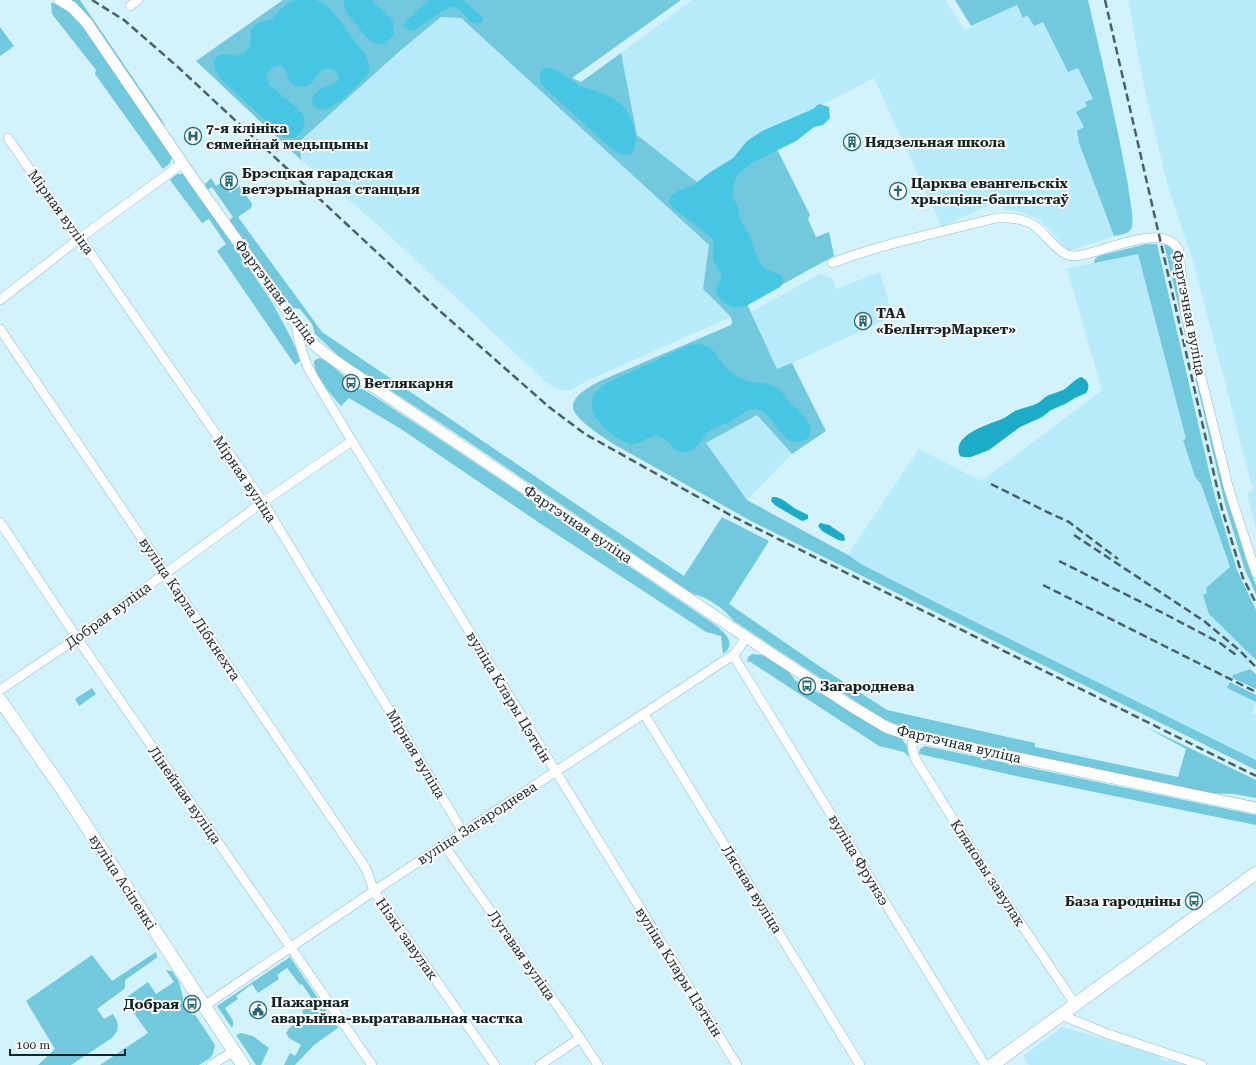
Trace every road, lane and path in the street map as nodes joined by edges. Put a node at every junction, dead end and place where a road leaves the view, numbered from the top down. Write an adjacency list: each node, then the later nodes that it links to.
1 (60, 0): 5 (street, Фартэчная вуліца)
2 (138, 0): 3 (street)
3 (130, 6)
4 (8, 138): 6 (street, Мірная вуліца)
5 (183, 163): 6 (street); 9 (street, Фартэчная вуліца)
6 (80, 238): 8 (street); 12 (street, Мірная вуліца)
7 (832, 263): 15 (street, Фартэчная вуліца)
8 (0, 300)
9 (296, 322): 11 (street, вуліца Клары Цэткін); 16 (street, Фартэчная вуліца)
10 (0, 329): 14 (street, вуліца Карла Лібкнехта)
11 (352, 441): 12 (street, Добрая вуліца); 23 (street, вуліца Клары Цэткін)
12 (263, 502): 14 (street, Добрая вуліца); 25 (street, Мірная вуліца)
13 (0, 522): 17 (street, Лінейная вуліца)
14 (165, 573): 17 (street, Добрая вуліца); 28 (street, вуліца Карла Лібкнехта)
15 (1256, 573)
16 (746, 637): 18 (street, вуліца Загароднева); 22 (street, Фартэчная вуліца)
17 (77, 638): 19 (street, Добрая вуліца); 29 (street, Лінейная вуліца)
18 (733, 655): 21 (street, вуліца Загароднева); 43 (street, вуліца Фрунзэ)
19 (0, 690)
20 (0, 700): 31 (main road, вуліца Асіпенкі)
21 (644, 714): 23 (street, вуліца Загароднева); 42 (street, Лясная вуліца)
22 (913, 736): 24 (street, Фартэчная вуліца); 30 (street, Кляновы завулак)
23 (555, 772): 25 (street, вуліца Загароднева); 41 (street, вуліца Клары Цэткін)
24 (1256, 808)
25 (463, 832): 26 (street, вуліца Загароднева)
26 (444, 845): 28 (street, вуліца Загароднева); 33 (street, Лугавая вуліца)
27 (1256, 874): 30 (main road)
28 (374, 891): 29 (street, вуліца Загароднева); 38 (street, Нізкі завулак)
29 (291, 948): 31 (street, вуліца Загароднева); 37 (street, Лінейная вуліца)
30 (1075, 1004): 32 (main road)
31 (204, 1006): 34 (main road, вуліца Асіпенкі)
32 (1061, 1015): 44 (main road); 45 (street)
33 (580, 1038): 39 (street); 40 (street, Лугавая вуліца)
34 (234, 1051): 35 (street); 36 (main road, вуліца Асіпенкі)
35 (211, 1065)
36 (243, 1065)
37 (372, 1065)
38 (495, 1065)
39 (540, 1065)
40 (598, 1065)
41 (737, 1065)
42 (860, 1065)
43 (985, 1065)
44 (992, 1065)
45 (1202, 1065)

